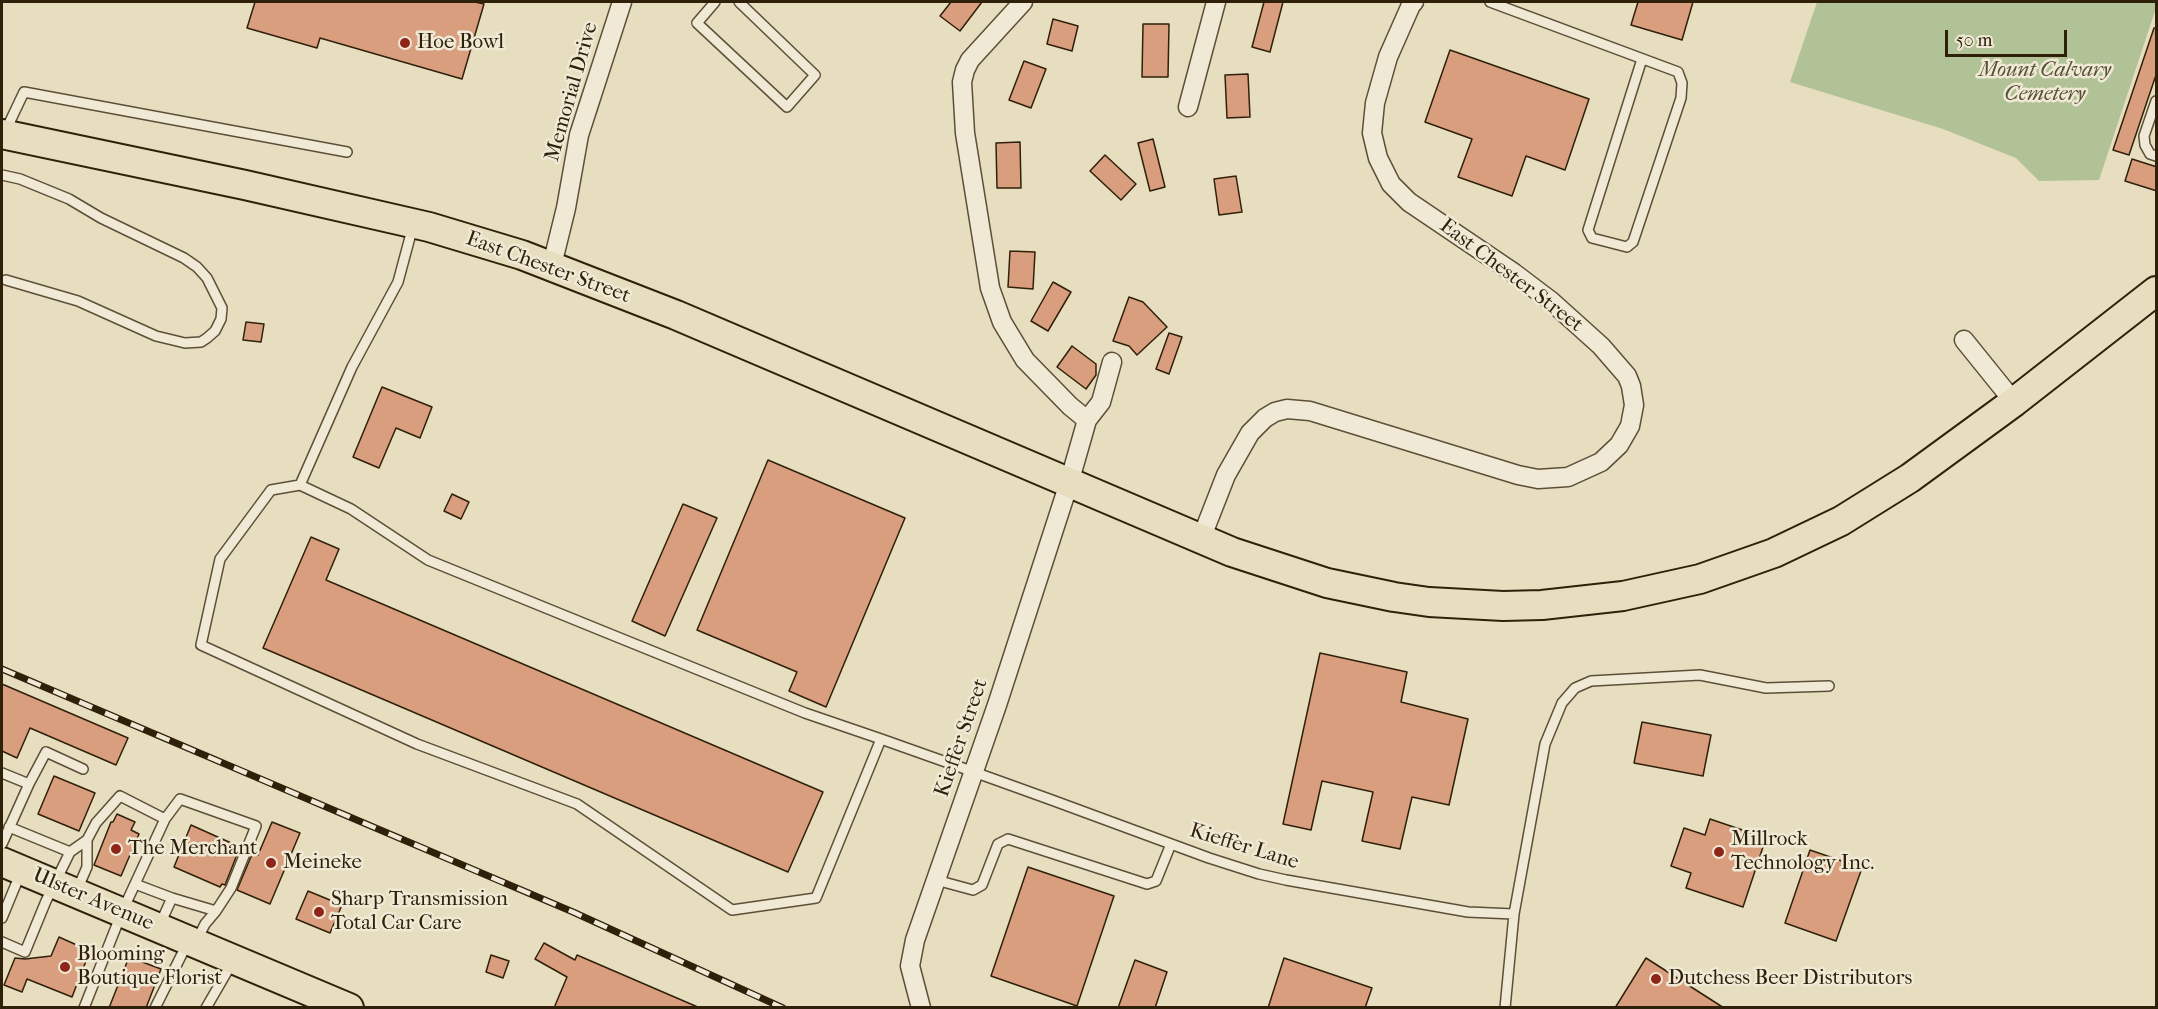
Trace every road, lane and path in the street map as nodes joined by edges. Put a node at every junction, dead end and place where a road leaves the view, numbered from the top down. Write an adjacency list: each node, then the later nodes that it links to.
1 (622, 2): 16 (street, Memorial Drive)
2 (715, 2): 3 (lane)
3 (739, 2)
4 (1023, 2): 22 (street)
5 (1213, 2): 10 (street)
6 (1414, 2): 25 (street, East Chester Street)
7 (1490, 2): 8 (lane)
8 (1642, 59): 8 (lane)
9 (2157, 101): 13 (lane)
10 (1188, 106)
11 (3, 134): 12 (lane); 15 (main road, East Chester Street)
12 (347, 152)
13 (2157, 156)
14 (2, 175): 17 (lane)
15 (414, 224): 16 (main road, East Chester Street); 24 (lane)
16 (552, 265): 23 (main road, East Chester Street)
17 (6, 280)
18 (2157, 291): 21 (main road, East Chester Street)
19 (1965, 340): 21 (street)
20 (1112, 362): 22 (street, Kieffer Street)
21 (2014, 402): 25 (main road, East Chester Street)
22 (1087, 420): 23 (street, Kieffer Street)
23 (1069, 483): 25 (main road, East Chester Street); 29 (street, Kieffer Street)
24 (300, 485): 27 (lane, Kieffer Lane); 27 (lane)
25 (1201, 539)
26 (1829, 686): 45 (lane)
27 (881, 739): 29 (lane, Kieffer Lane)
28 (83, 770): 31 (lane)
29 (974, 772): 36 (lane, Kieffer Lane); 39 (street, Kieffer Street)
30 (2, 773): 31 (lane)
31 (29, 784): 33 (lane)
32 (165, 819): 34 (lane); 40 (lane); 43 (lane)
33 (9, 827): 35 (lane); 37 (lane)
34 (87, 840): 37 (lane); 41 (lane)
35 (2, 844)
36 (1171, 844): 39 (lane); 45 (lane, Kieffer Lane)
37 (70, 852): 41 (lane)
38 (12, 866): 41 (main road, Ulster Avenue); 46 (lane)
39 (936, 880): 55 (street, Kieffer Street)
40 (135, 884): 42 (lane); 44 (lane)
41 (65, 887): 44 (main road, Ulster Avenue); 49 (lane)
42 (172, 898): 43 (lane); 47 (lane)
43 (216, 911): 48 (lane)
44 (122, 912): 47 (main road, Ulster Avenue); 51 (lane)
45 (1514, 914): 56 (lane)
46 (2, 918)
47 (159, 927): 48 (main road, Ulster Avenue)
48 (192, 941): 50 (main road, Ulster Avenue); 52 (lane)
49 (2, 942)
50 (234, 959): 53 (lane); 54 (main road, Ulster Avenue)
51 (84, 1008)
52 (155, 1008)
53 (206, 1008)
54 (350, 1008)
55 (921, 1008)
56 (1505, 1008)

